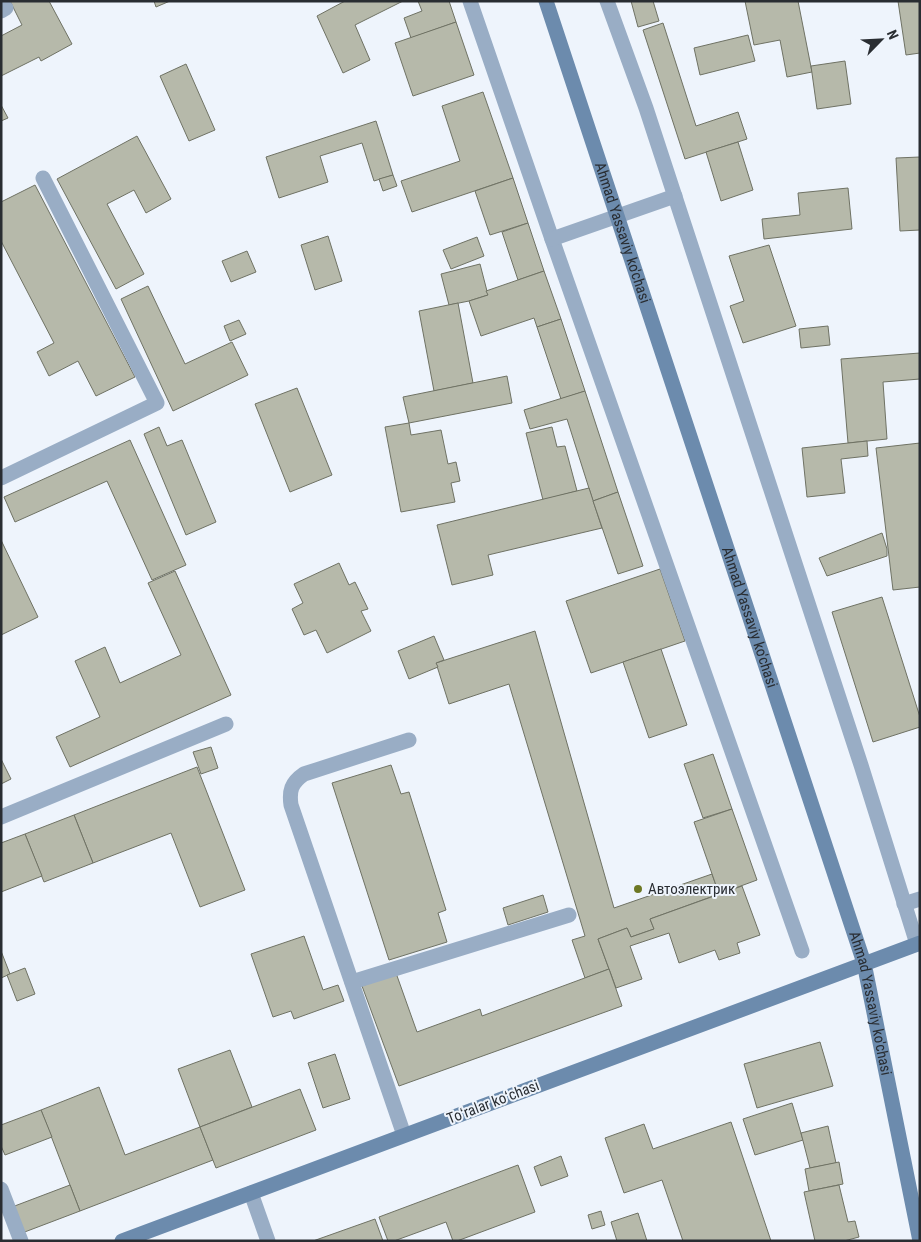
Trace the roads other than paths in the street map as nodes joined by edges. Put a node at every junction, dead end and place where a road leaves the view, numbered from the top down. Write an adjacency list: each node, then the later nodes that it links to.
1 (470, 1): 7 (street)
2 (546, 1): 6 (main road, Ahmad Yassaviy ko'chasi)
3 (607, 1): 5 (street)
4 (43, 178): 8 (street)
5 (675, 196): 6 (street); 13 (street)
6 (618, 217): 7 (street); 17 (main road, Ahmad Yassaviy ko'chasi)
7 (552, 239): 16 (street)
8 (1, 478)
9 (226, 724): 11 (street)
10 (409, 740): 18 (street)
11 (1, 818)
12 (920, 899): 13 (street)
13 (904, 904): 15 (street)
14 (568, 915): 18 (street)
15 (918, 944): 17 (main road, Toʻralar koʻchasi)
16 (802, 951)
17 (864, 963): 19 (main road, Toʻralar koʻchasi); 22 (main road, Ahmad Yassaviy ko'chasi)
18 (352, 982): 19 (street)
19 (404, 1135): 21 (main road, Toʻralar koʻchasi)
20 (1, 1189): 23 (street)
21 (251, 1192): 24 (main road, Toʻralar koʻchasi); 25 (street)
22 (919, 1237)
23 (21, 1241)
24 (122, 1241)
25 (268, 1241)

